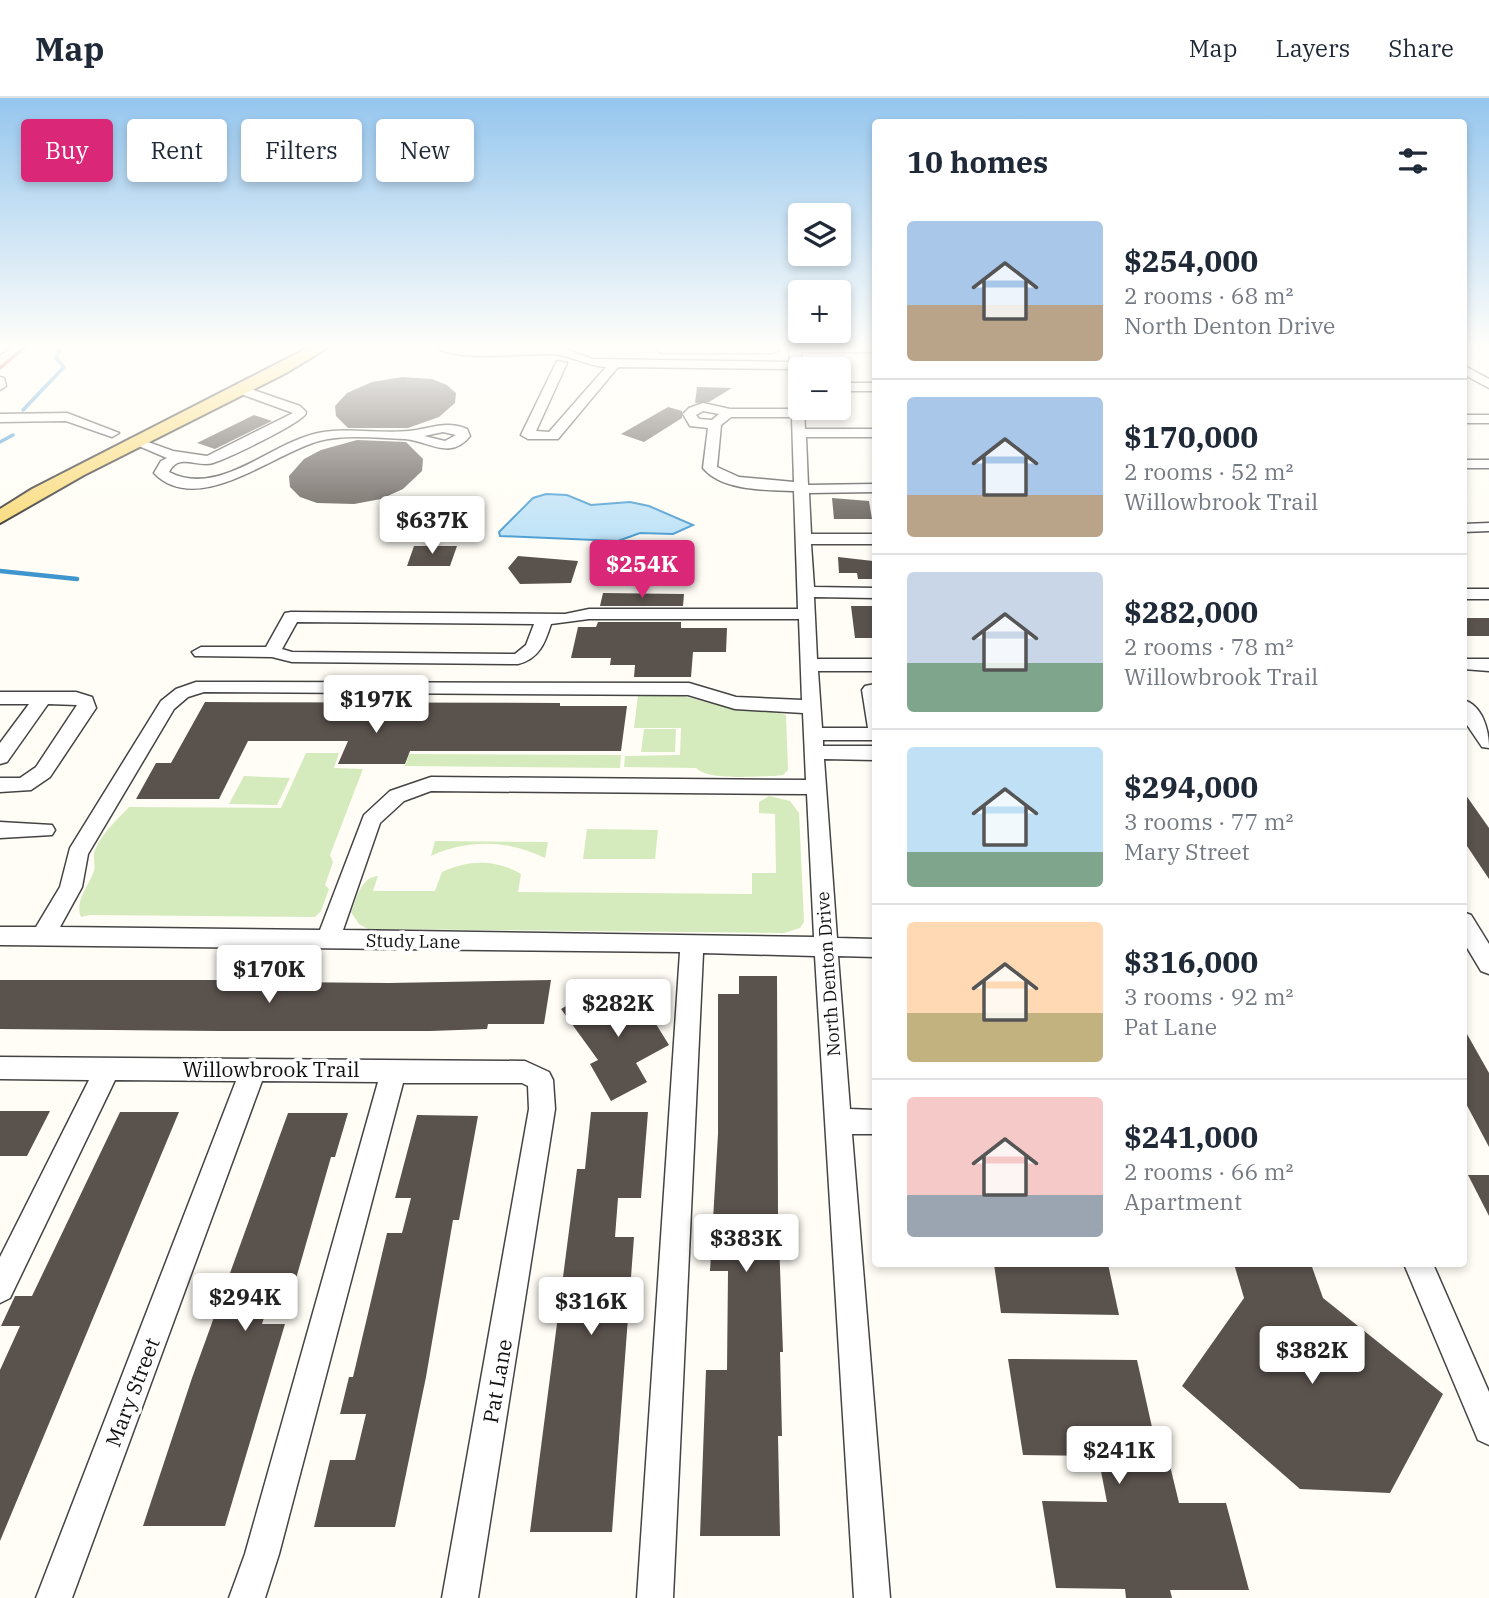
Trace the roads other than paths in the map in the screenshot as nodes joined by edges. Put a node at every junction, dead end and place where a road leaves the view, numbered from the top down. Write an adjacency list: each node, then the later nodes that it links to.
1 (70, 418): 13 (street)
2 (143, 418): 13 (main road)
3 (183, 418): 17 (main road)
4 (293, 418): 18 (street)
5 (536, 418): 6 (street)
6 (569, 418)
7 (692, 418): 12 (street)
8 (723, 418): 12 (street)
9 (1467, 419): 10 (street)
10 (1489, 419)
11 (798, 420): 14 (street, North Denton Drive)
12 (715, 424): 21 (street)
13 (112, 433): 17 (main road); 23 (main road)
14 (799, 433): 15 (street); 21 (street, North Denton Drive)
15 (872, 433)
16 (409, 435): 18 (street)
17 (134, 441): 18 (street); 24 (main road)
18 (179, 457)
19 (1467, 464): 20 (street)
20 (1489, 464)
21 (802, 488): 22 (street); 27 (street, North Denton Drive)
22 (872, 488)
23 (0, 495)
24 (0, 517)
25 (1489, 527): 26 (street)
26 (1467, 528)
27 (806, 539): 28 (street); 29 (street, North Denton Drive)
28 (872, 540)
29 (807, 592): 30 (street); 33 (street, North Denton Drive)
30 (872, 593)
31 (1467, 594): 32 (street)
32 (1489, 594)
33 (808, 614): 34 (street); 40 (street, North Denton Drive)
34 (544, 619): 36 (street); 36 (street)
35 (201, 652): 36 (street)
36 (272, 652)
37 (1467, 664): 39 (street)
38 (872, 665): 40 (street)
39 (1489, 665)
40 (809, 666): 43 (street, North Denton Drive)
41 (0, 698): 42 (street)
42 (43, 698): 49 (street); 50 (street)
43 (812, 707): 47 (street, North Denton Drive); 56 (street)
44 (1467, 712): 46 (street)
45 (872, 734): 47 (street)
46 (1489, 742)
47 (814, 743): 48 (street); 51 (street, North Denton Drive)
48 (872, 753)
49 (0, 757)
50 (0, 785)
51 (817, 787): 57 (street); 59 (street, North Denton Drive)
52 (0, 830): 53 (street)
53 (45, 830)
54 (1467, 928): 61 (street)
55 (0, 936): 56 (street, Study Lane)
56 (42, 937): 57 (street, Study Lane)
57 (328, 940): 58 (street, Study Lane)
58 (692, 943): 59 (street, Study Lane); 75 (street)
59 (826, 948): 60 (street, Study Lane); 67 (street, North Denton Drive)
60 (872, 948)
61 (1489, 964)
62 (0, 1068): 63 (street, Willowbrook Trail)
63 (108, 1068): 64 (street, Willowbrook Trail); 70 (street)
64 (254, 1068): 65 (street, Willowbrook Trail); 72 (street, Mary Street)
65 (394, 1070): 66 (street, Willowbrook Trail); 73 (street)
66 (540, 1080): 74 (street, Pat Lane)
67 (838, 1121): 68 (street); 76 (street, North Denton Drive)
68 (872, 1122)
69 (1419, 1267): 71 (street)
70 (0, 1288)
71 (1489, 1429)
72 (54, 1598)
73 (247, 1598)
74 (460, 1598)
75 (655, 1598)
76 (872, 1598)

